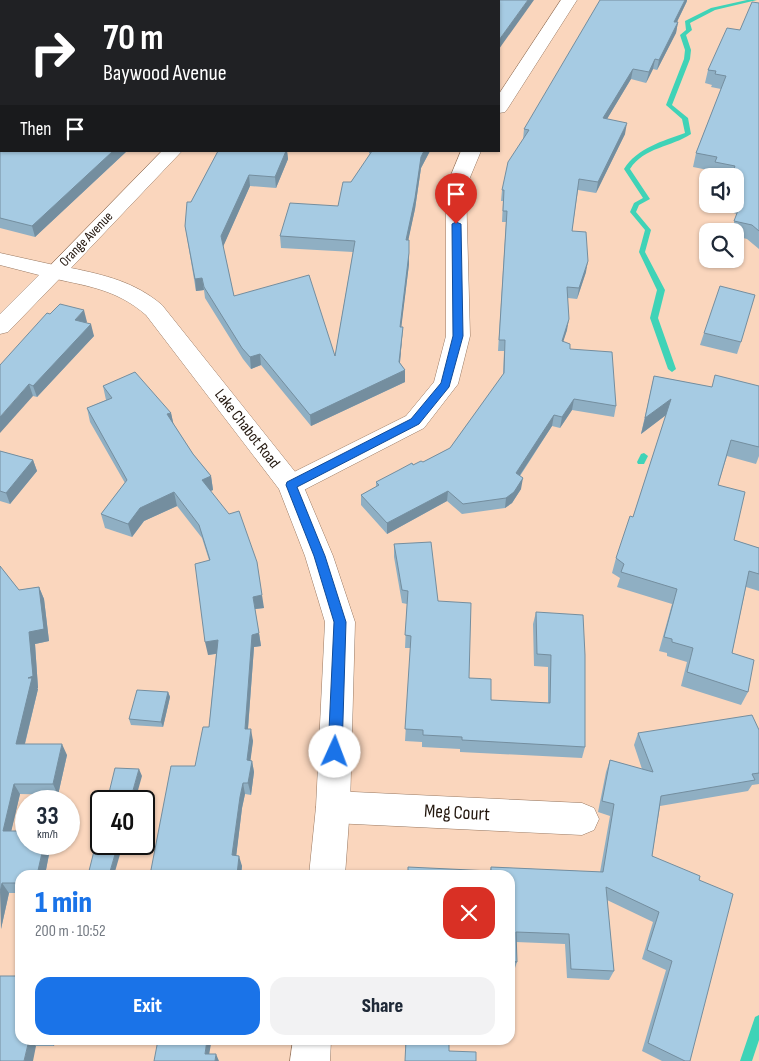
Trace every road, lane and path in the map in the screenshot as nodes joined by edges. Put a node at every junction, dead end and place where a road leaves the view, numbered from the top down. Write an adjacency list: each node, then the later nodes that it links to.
1 (569, 0): 2 (street)
2 (500, 106)
3 (172, 152): 6 (street, Orange Avenue)
4 (472, 152): 8 (street)
5 (0, 259): 6 (street, Lake Chabot Road)
6 (55, 272): 7 (street, Orange Avenue); 8 (street, Lake Chabot Road)
7 (0, 327)
8 (291, 485): 9 (street, Lake Chabot Road)
9 (333, 807): 10 (street, Meg Court); 11 (street, Lake Chabot Road)
10 (582, 818)
11 (327, 870)
12 (312, 1045): 13 (street)
13 (310, 1061)

